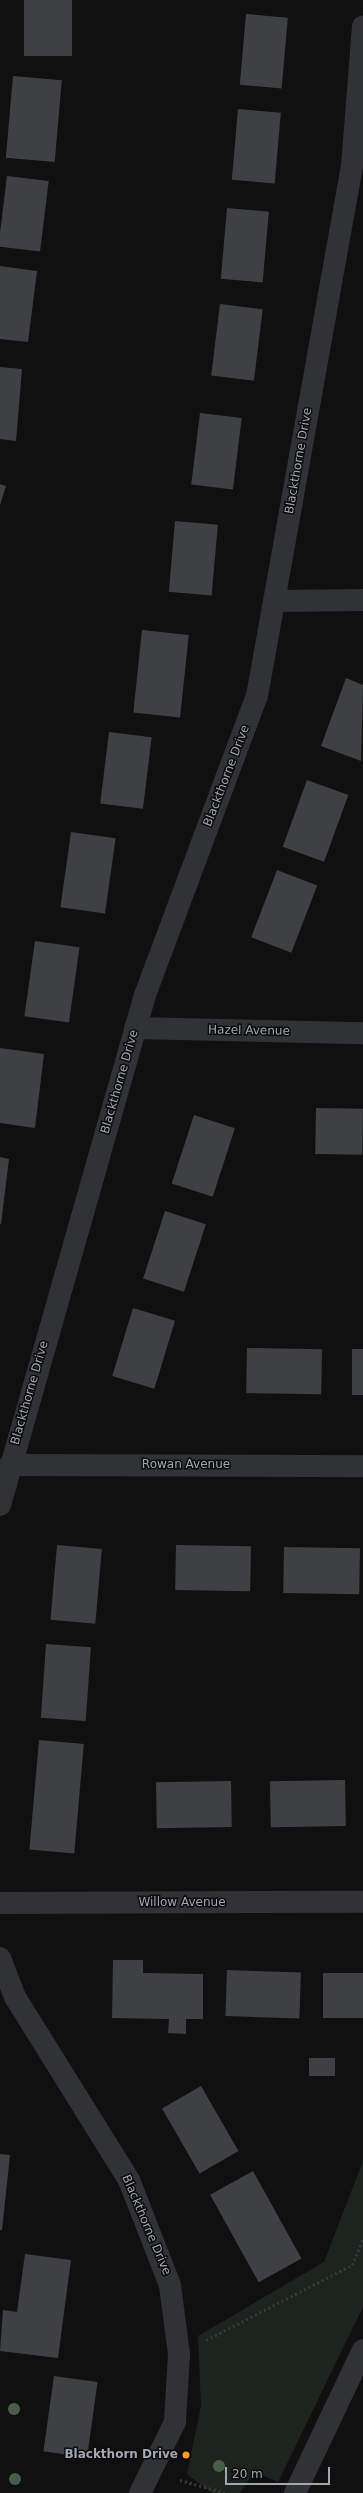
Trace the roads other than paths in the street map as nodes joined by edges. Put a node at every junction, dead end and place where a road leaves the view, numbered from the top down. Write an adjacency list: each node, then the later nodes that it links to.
1 (363, 26): 2 (street, Blackthorne Drive)
2 (357, 166): 4 (street, Blackthorne Drive)
3 (363, 600): 4 (street)
4 (275, 601): 5 (street, Blackthorne Drive)
5 (135, 1028): 6 (street, Hazel Avenue); 7 (street, Blackthorne Drive)
6 (363, 1033)
7 (10, 1465): 8 (street, Rowan Avenue); 9 (street, Blackthorne Drive)
8 (363, 1466)
9 (0, 1505)
10 (363, 1902): 11 (street, Willow Avenue)
11 (0, 1903)
12 (0, 1958): 14 (street, Blackthorne Drive)
13 (363, 2350): 15 (street)
14 (140, 2493)
15 (295, 2493)

